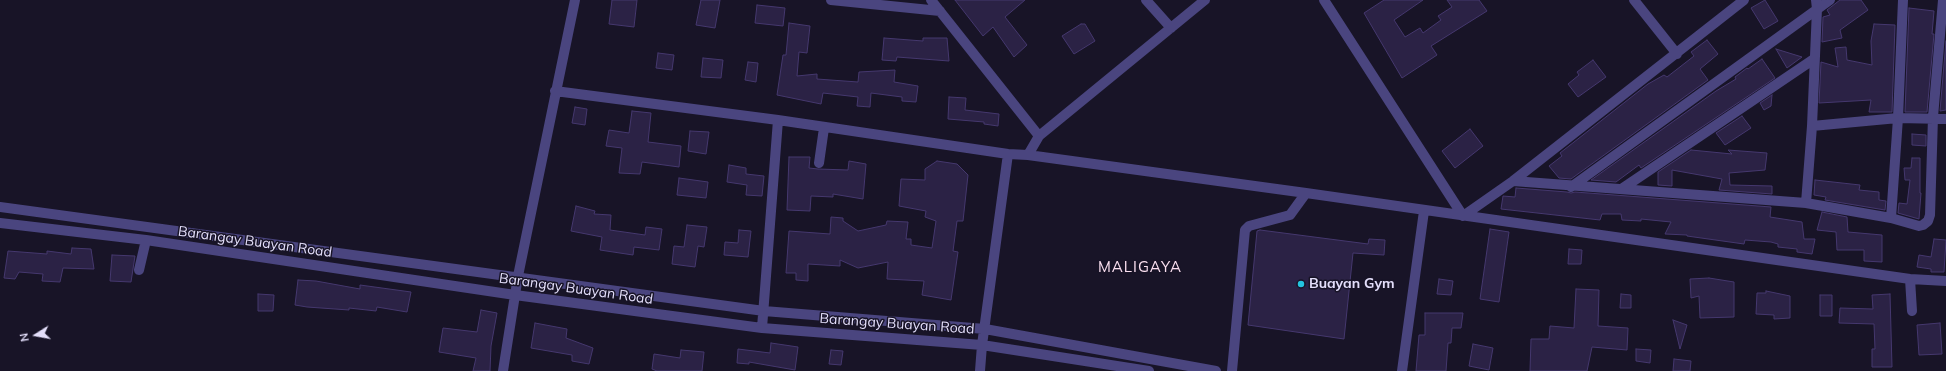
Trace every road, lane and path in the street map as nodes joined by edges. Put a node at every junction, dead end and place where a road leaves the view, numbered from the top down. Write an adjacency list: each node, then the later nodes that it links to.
1 (574, 0): 17 (street)
2 (831, 0): 13 (street)
3 (932, 0): 13 (street)
4 (1146, 0): 14 (street)
5 (1205, 0): 14 (street)
6 (1326, 0): 36 (street)
7 (1634, 0): 15 (street)
8 (1744, 0): 15 (street)
9 (1830, 0): 12 (street)
10 (1903, 0): 19 (street)
11 (1943, 0): 18 (street)
12 (1817, 5): 16 (street); 29 (street)
13 (940, 12): 24 (street)
14 (1171, 28): 24 (street)
15 (1677, 54): 28 (street)
16 (1814, 59): 22 (street); 30 (street)
17 (555, 91): 21 (street); 42 (street)
18 (1933, 117): 19 (street); 20 (street); 37 (street)
19 (1898, 118): 22 (street); 37 (street)
20 (1946, 119)
21 (778, 120): 23 (street); 46 (street)
22 (1812, 126): 32 (street)
23 (824, 128): 25 (street); 27 (street)
24 (1039, 136): 26 (street)
25 (1008, 154): 26 (street); 50 (street)
26 (1028, 155): 31 (street)
27 (819, 164)
28 (1513, 181): 29 (street); 36 (street)
29 (1571, 187): 30 (street)
30 (1623, 188): 32 (street)
31 (1306, 193): 34 (street); 57 (street)
32 (1806, 203): 37 (street)
33 (0, 207): 35 (street)
34 (1424, 211): 36 (street); 58 (street)
35 (64, 216): 39 (street); 42 (street)
36 (1463, 216): 43 (street)
37 (1891, 218)
38 (0, 222): 39 (street, Barangay Buayan Road)
39 (62, 230): 40 (street, Barangay Buayan Road)
40 (146, 240): 41 (street); 45 (street, Barangay Buayan Road)
41 (138, 270)
42 (518, 276): 45 (street); 46 (street)
43 (1910, 279): 44 (street); 47 (street)
44 (1946, 281)
45 (515, 295): 49 (street, Barangay Buayan Road); 53 (street)
46 (764, 311): 48 (street); 49 (street)
47 (1912, 311)
48 (893, 321): 50 (street); 51 (street)
49 (762, 328): 51 (street, Barangay Buayan Road)
50 (985, 329): 52 (street); 56 (street)
51 (893, 338): 52 (street, Barangay Buayan Road)
52 (982, 345): 54 (street); 55 (street, Barangay Buayan Road)
53 (503, 371)
54 (980, 371)
55 (1149, 371)
56 (1216, 371)
57 (1232, 371)
58 (1402, 371)

